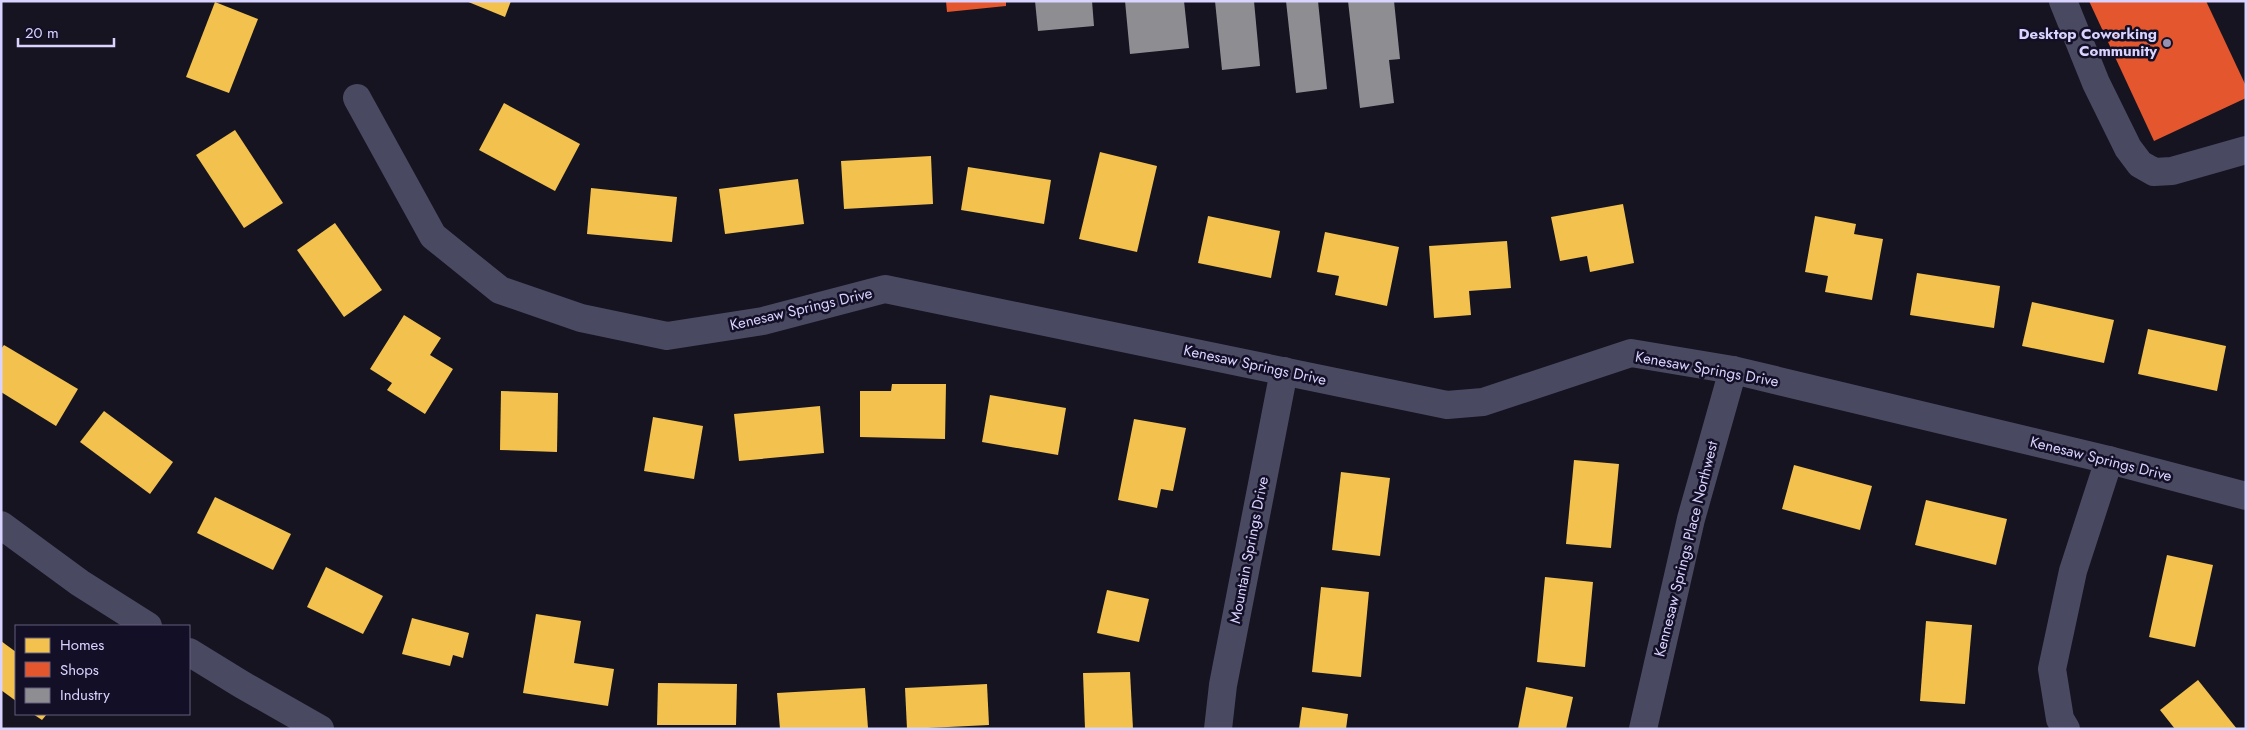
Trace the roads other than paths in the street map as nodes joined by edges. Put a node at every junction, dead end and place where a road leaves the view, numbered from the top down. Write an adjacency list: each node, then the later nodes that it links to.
1 (2063, 1): 3 (street)
2 (357, 98): 5 (street, Kenesaw Springs Drive)
3 (2246, 150)
4 (1733, 370): 5 (street, Kenesaw Springs Drive); 6 (street, Kenesaw Springs Drive); 13 (street, Kennesaw Springs Place Northwest)
5 (1284, 371): 12 (street, Mountain Springs Drive)
6 (2109, 460): 7 (street, Kenesaw Springs Drive); 14 (street)
7 (2246, 496)
8 (1, 525): 9 (street)
9 (146, 625)
10 (190, 653): 11 (street)
11 (315, 728)
12 (1218, 729)
13 (1643, 729)
14 (2066, 729)

